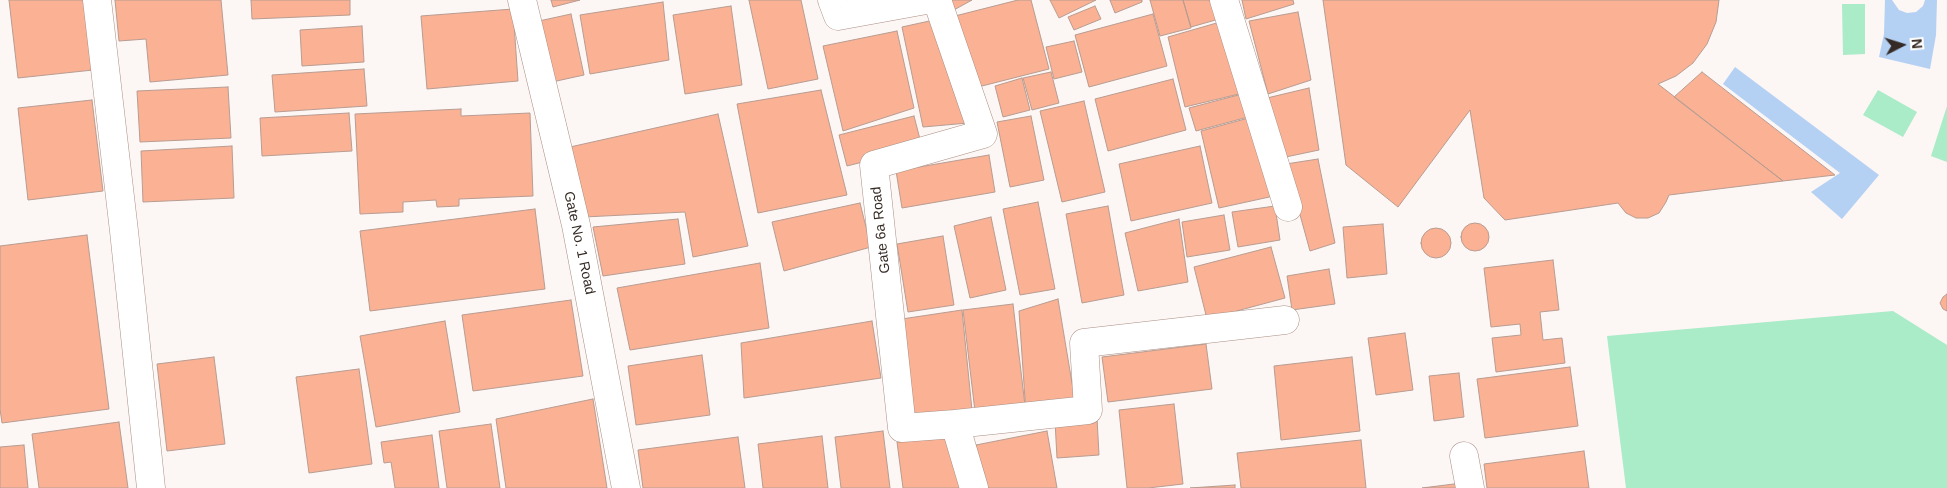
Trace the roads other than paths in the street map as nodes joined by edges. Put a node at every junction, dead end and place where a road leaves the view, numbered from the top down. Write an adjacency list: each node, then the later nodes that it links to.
1 (97, 0): 11 (street)
2 (522, 0): 12 (street, Gate No. 1 Road)
3 (832, 0): 4 (street)
4 (926, 0)
5 (937, 0): 9 (street, Gate 6a Road)
6 (1224, 0): 7 (street)
7 (1288, 207)
8 (1285, 320): 9 (street)
9 (955, 424): 13 (street)
10 (1464, 456): 14 (street)
11 (151, 488)
12 (626, 488)
13 (974, 488)
14 (1470, 488)

